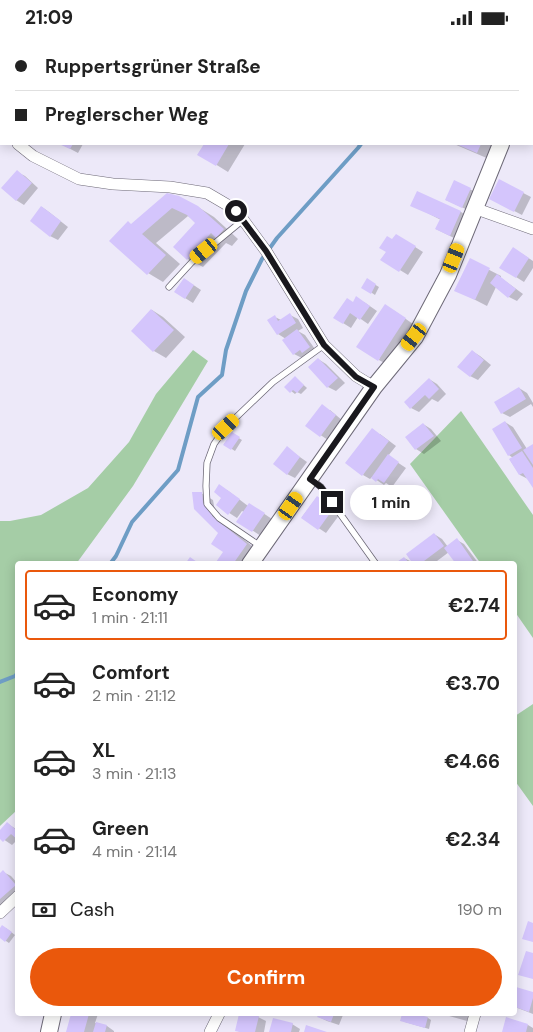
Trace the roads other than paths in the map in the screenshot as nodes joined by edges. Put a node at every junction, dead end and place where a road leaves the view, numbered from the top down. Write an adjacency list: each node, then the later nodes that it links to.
1 (19, 145): 4 (street)
2 (501, 145): 3 (main road)
3 (474, 208): 5 (street); 8 (main road)
4 (243, 220): 6 (lane); 7 (street)
5 (533, 229)
6 (169, 287)
7 (324, 345): 8 (street); 10 (lane)
8 (374, 387): 9 (main road)
9 (310, 479): 10 (main road); 12 (lane)
10 (262, 547): 11 (main road)
11 (252, 561)
12 (374, 561)
13 (15, 899): 14 (street)
14 (0, 913)
15 (53, 1016): 18 (main road)
16 (218, 1016): 19 (street)
17 (474, 1016): 20 (street)
18 (49, 1032)
19 (210, 1032)
20 (470, 1032)

